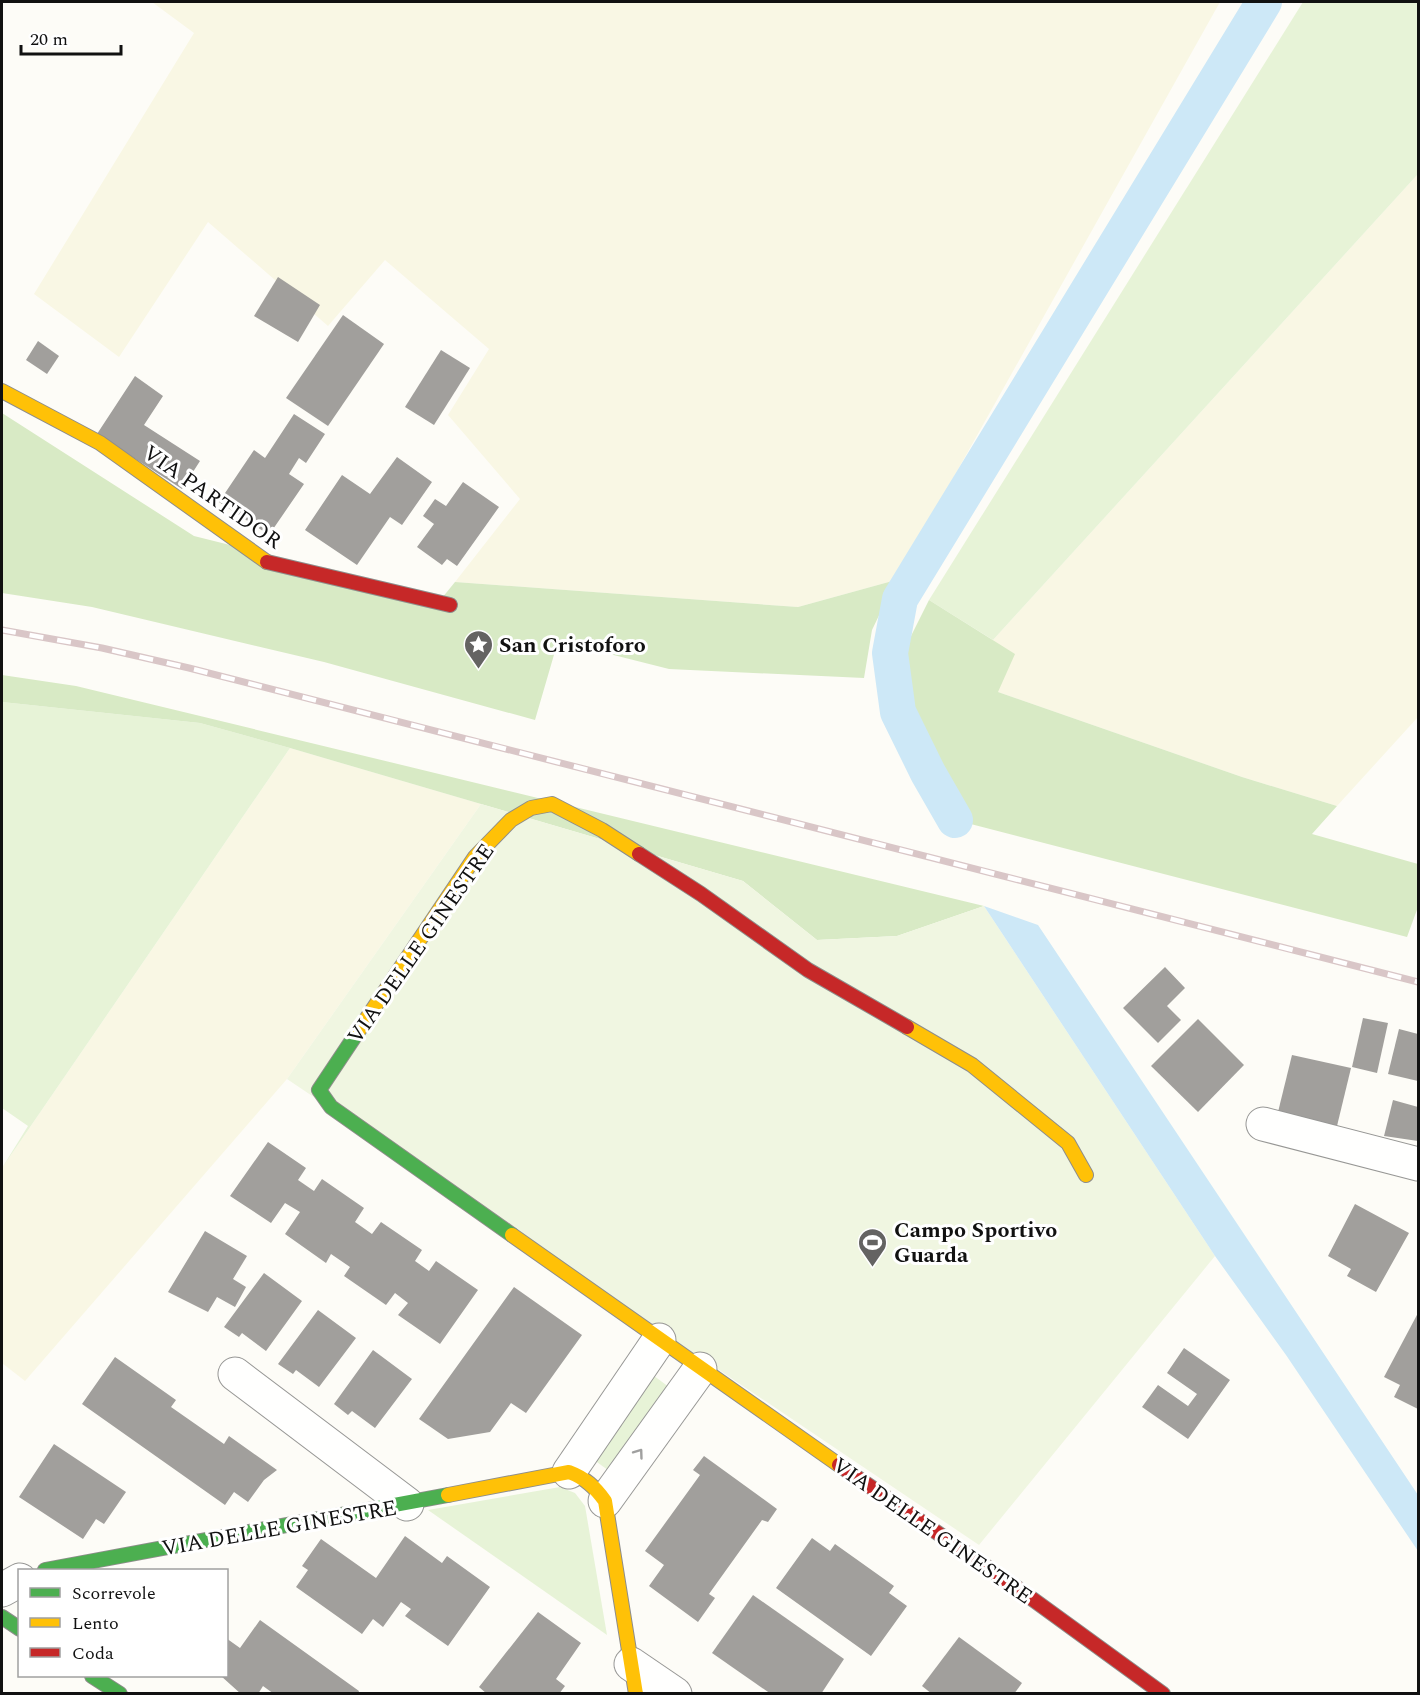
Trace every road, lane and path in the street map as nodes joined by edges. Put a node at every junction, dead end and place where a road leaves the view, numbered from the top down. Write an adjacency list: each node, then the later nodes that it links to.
1 (2, 391): 2 (street, VIA PARTIDOR)
2 (450, 605)
3 (1263, 1125): 4 (street)
4 (1419, 1164)
5 (1086, 1175): 6 (street, VIA DELLE GINESTRE)
6 (659, 1340): 7 (street, VIA DELLE GINESTRE); 9 (street)
7 (700, 1369): 10 (street, one-way to 7); 21 (street, VIA DELLE GINESTRE)
8 (235, 1374): 11 (street, VIA DELLE GINESTRE)
9 (569, 1472): 10 (street); 11 (street, VIA DELLE GINESTRE)
10 (605, 1501): 18 (street)
11 (407, 1504): 12 (street, VIA DELLE GINESTRE)
12 (50, 1569)
13 (18, 1581): 14 (street)
14 (2, 1590)
15 (2, 1617): 16 (street)
16 (18, 1628)
17 (94, 1677): 19 (street)
18 (634, 1679): 20 (street)
19 (120, 1694)
20 (675, 1694)
21 (1163, 1694)

